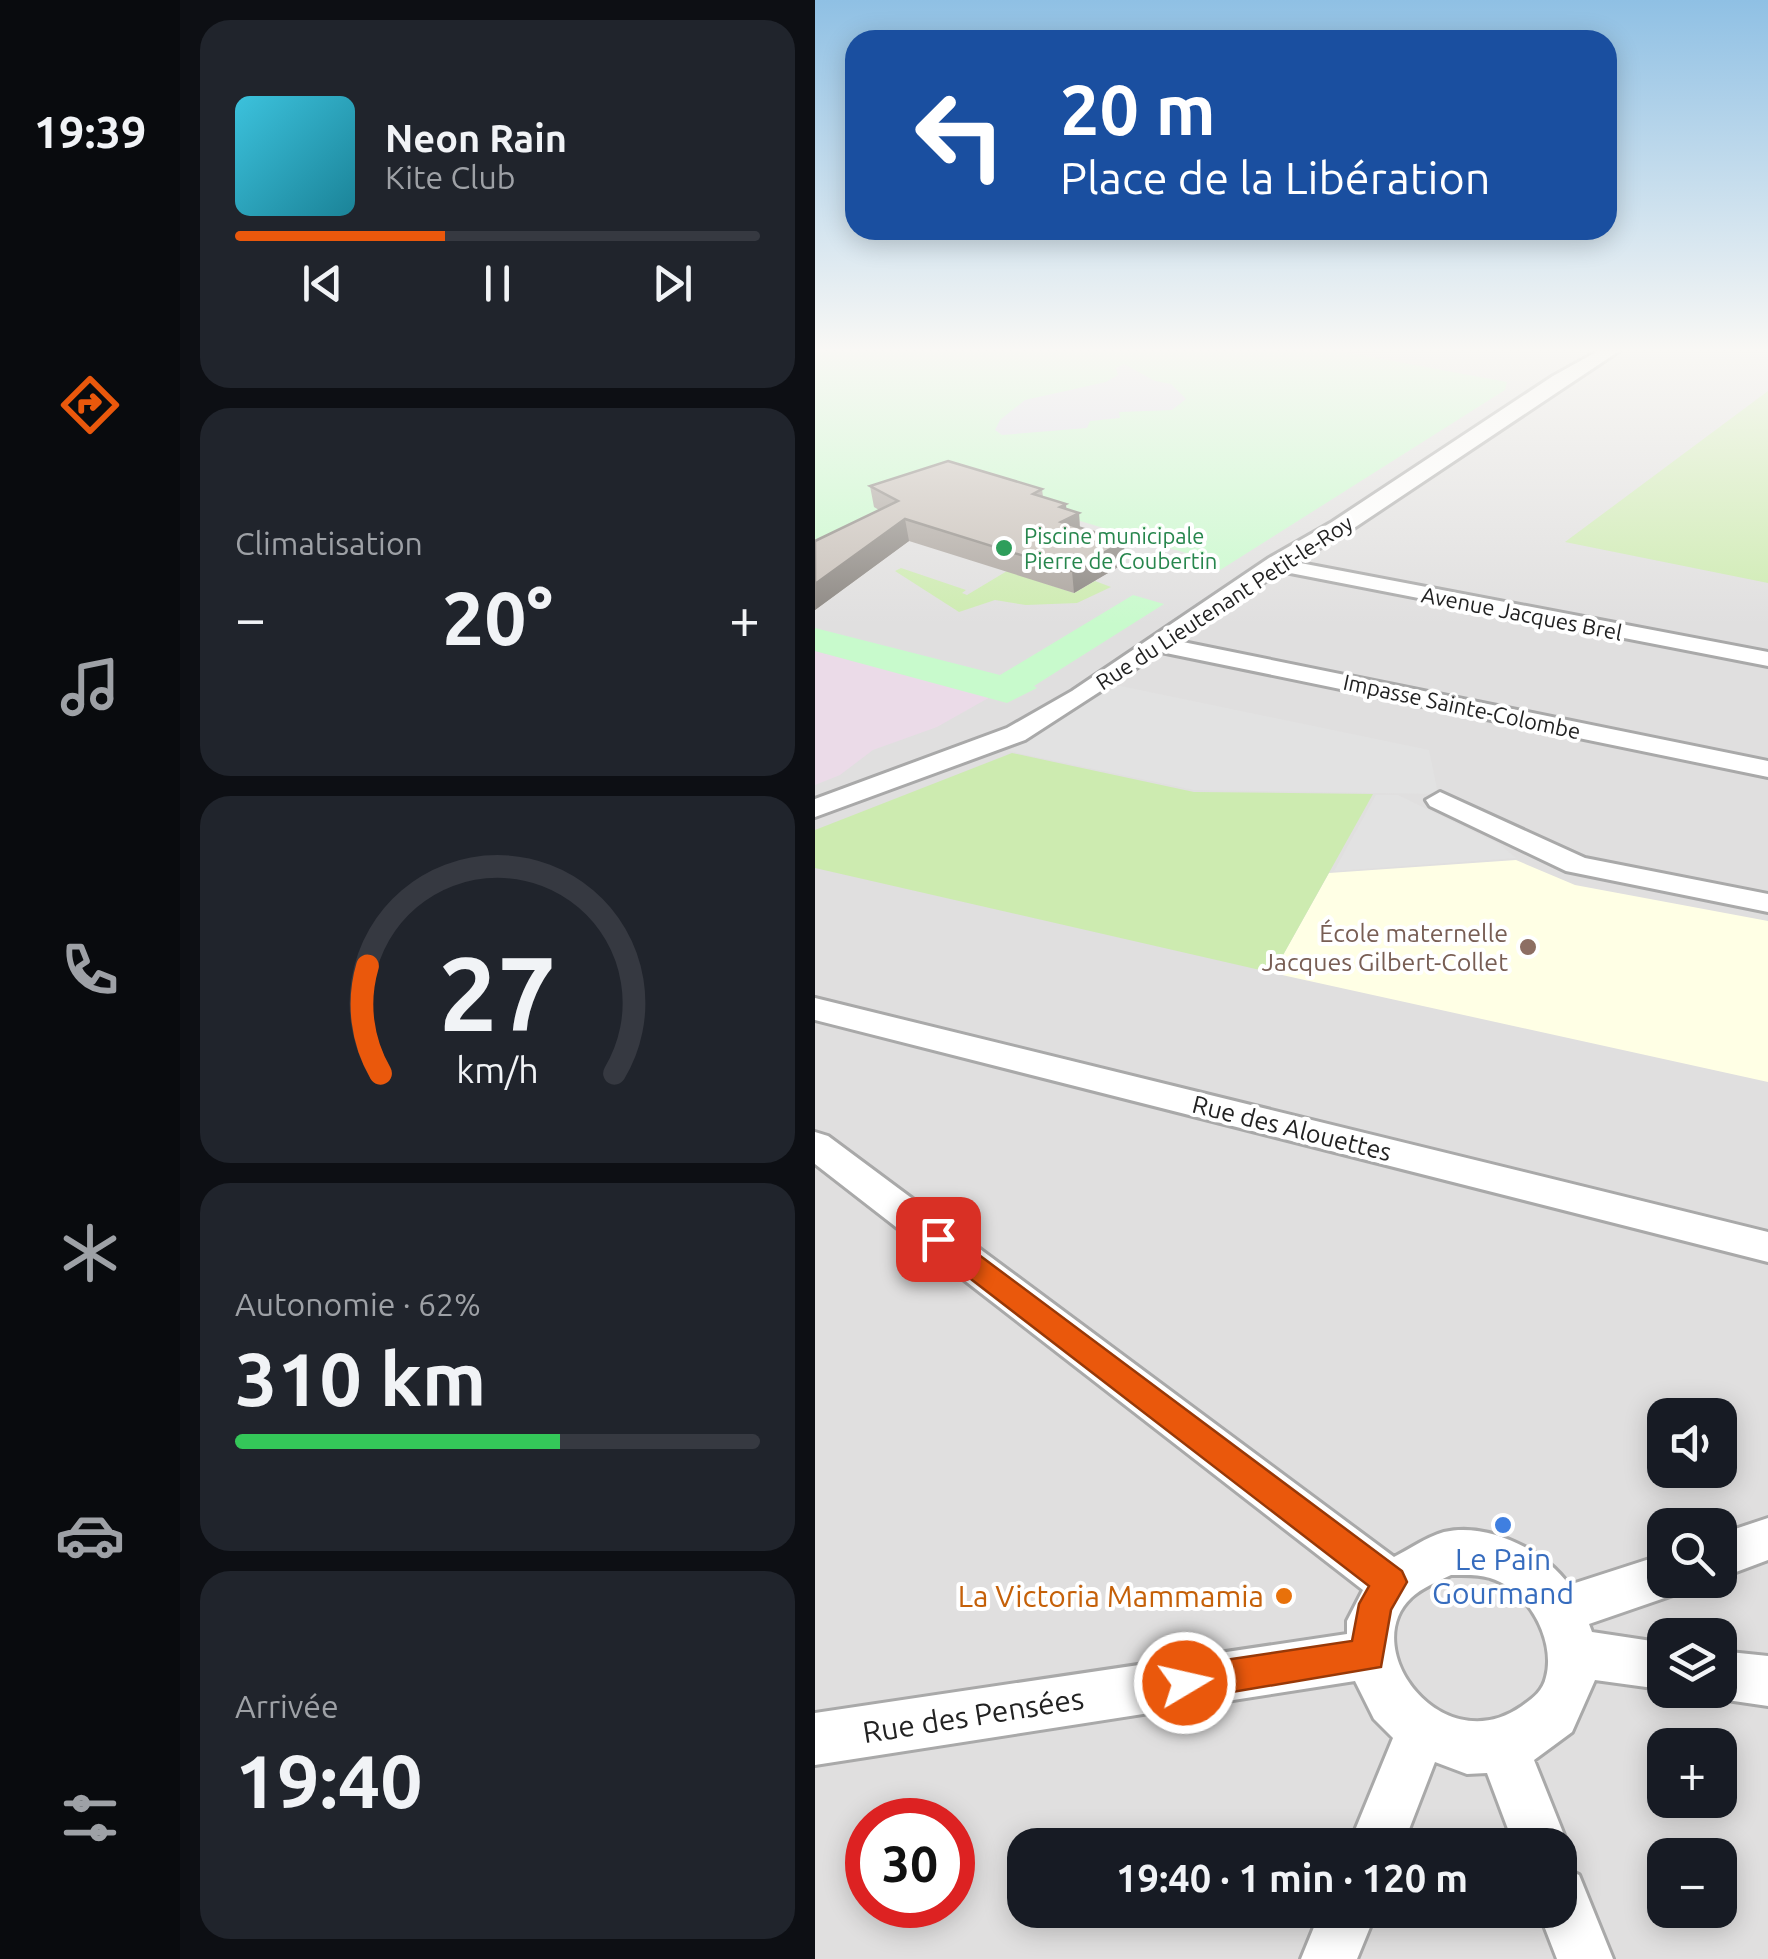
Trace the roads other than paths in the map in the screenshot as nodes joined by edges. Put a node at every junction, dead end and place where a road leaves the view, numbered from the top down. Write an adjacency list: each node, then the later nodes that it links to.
1 (1466, 442): 2 (street, Rue du Lieutenant Petit-le-Roy)
2 (1277, 564): 3 (street, Rue du Lieutenant Petit-le-Roy); 4 (street, Avenue Jacques Brel)
3 (1155, 644): 5 (street, Impasse Sainte-Colombe); 7 (street, Rue du Lieutenant Petit-le-Roy)
4 (1768, 659)
5 (1768, 769)
6 (1439, 800): 8 (street)
7 (815, 809)
8 (1768, 902)
9 (815, 1009): 11 (street, Rue des Alouettes)
10 (815, 1146): 14 (street)
11 (1768, 1247)
12 (1768, 1539): 13 (street)
13 (1737, 1550)
14 (1390, 1582): 16 (street); 17 (street)
15 (1647, 1586): 16 (street)
16 (1567, 1632): 18 (street); 23 (street)
17 (1369, 1655): 21 (street); 22 (street, Rue des Pensées)
18 (1647, 1660)
19 (1737, 1677): 20 (street)
20 (1768, 1681)
21 (1421, 1732): 23 (street); 24 (street)
22 (815, 1739)
23 (1503, 1746): 25 (street)
24 (1382, 1828)
25 (1534, 1828)
26 (1342, 1928): 28 (street)
27 (1573, 1928): 29 (street)
28 (1329, 1959)
29 (1585, 1959)

